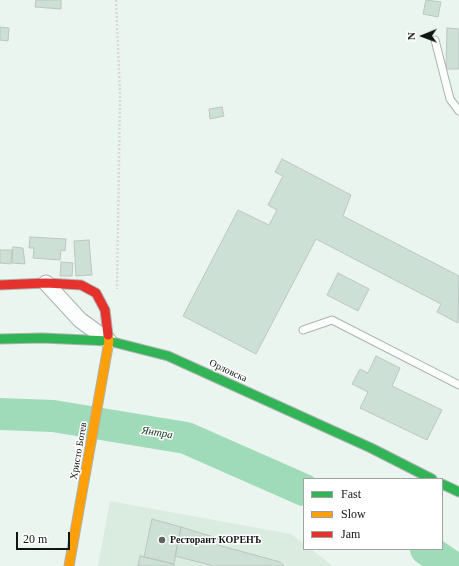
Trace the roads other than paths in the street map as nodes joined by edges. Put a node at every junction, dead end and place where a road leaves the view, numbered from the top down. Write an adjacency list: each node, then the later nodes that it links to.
1 (435, 40): 2 (lane)
2 (459, 111)
3 (46, 283): 4 (street); 7 (street); 7 (street, Христо Ботев)
4 (0, 285)
5 (303, 330): 8 (lane)
6 (0, 339): 7 (street, Орловска)
7 (109, 341): 9 (street, Орловска); 12 (street, Христо Ботев)
8 (459, 385)
9 (430, 478)
10 (443, 484): 11 (street)
11 (459, 492)
12 (70, 566)

